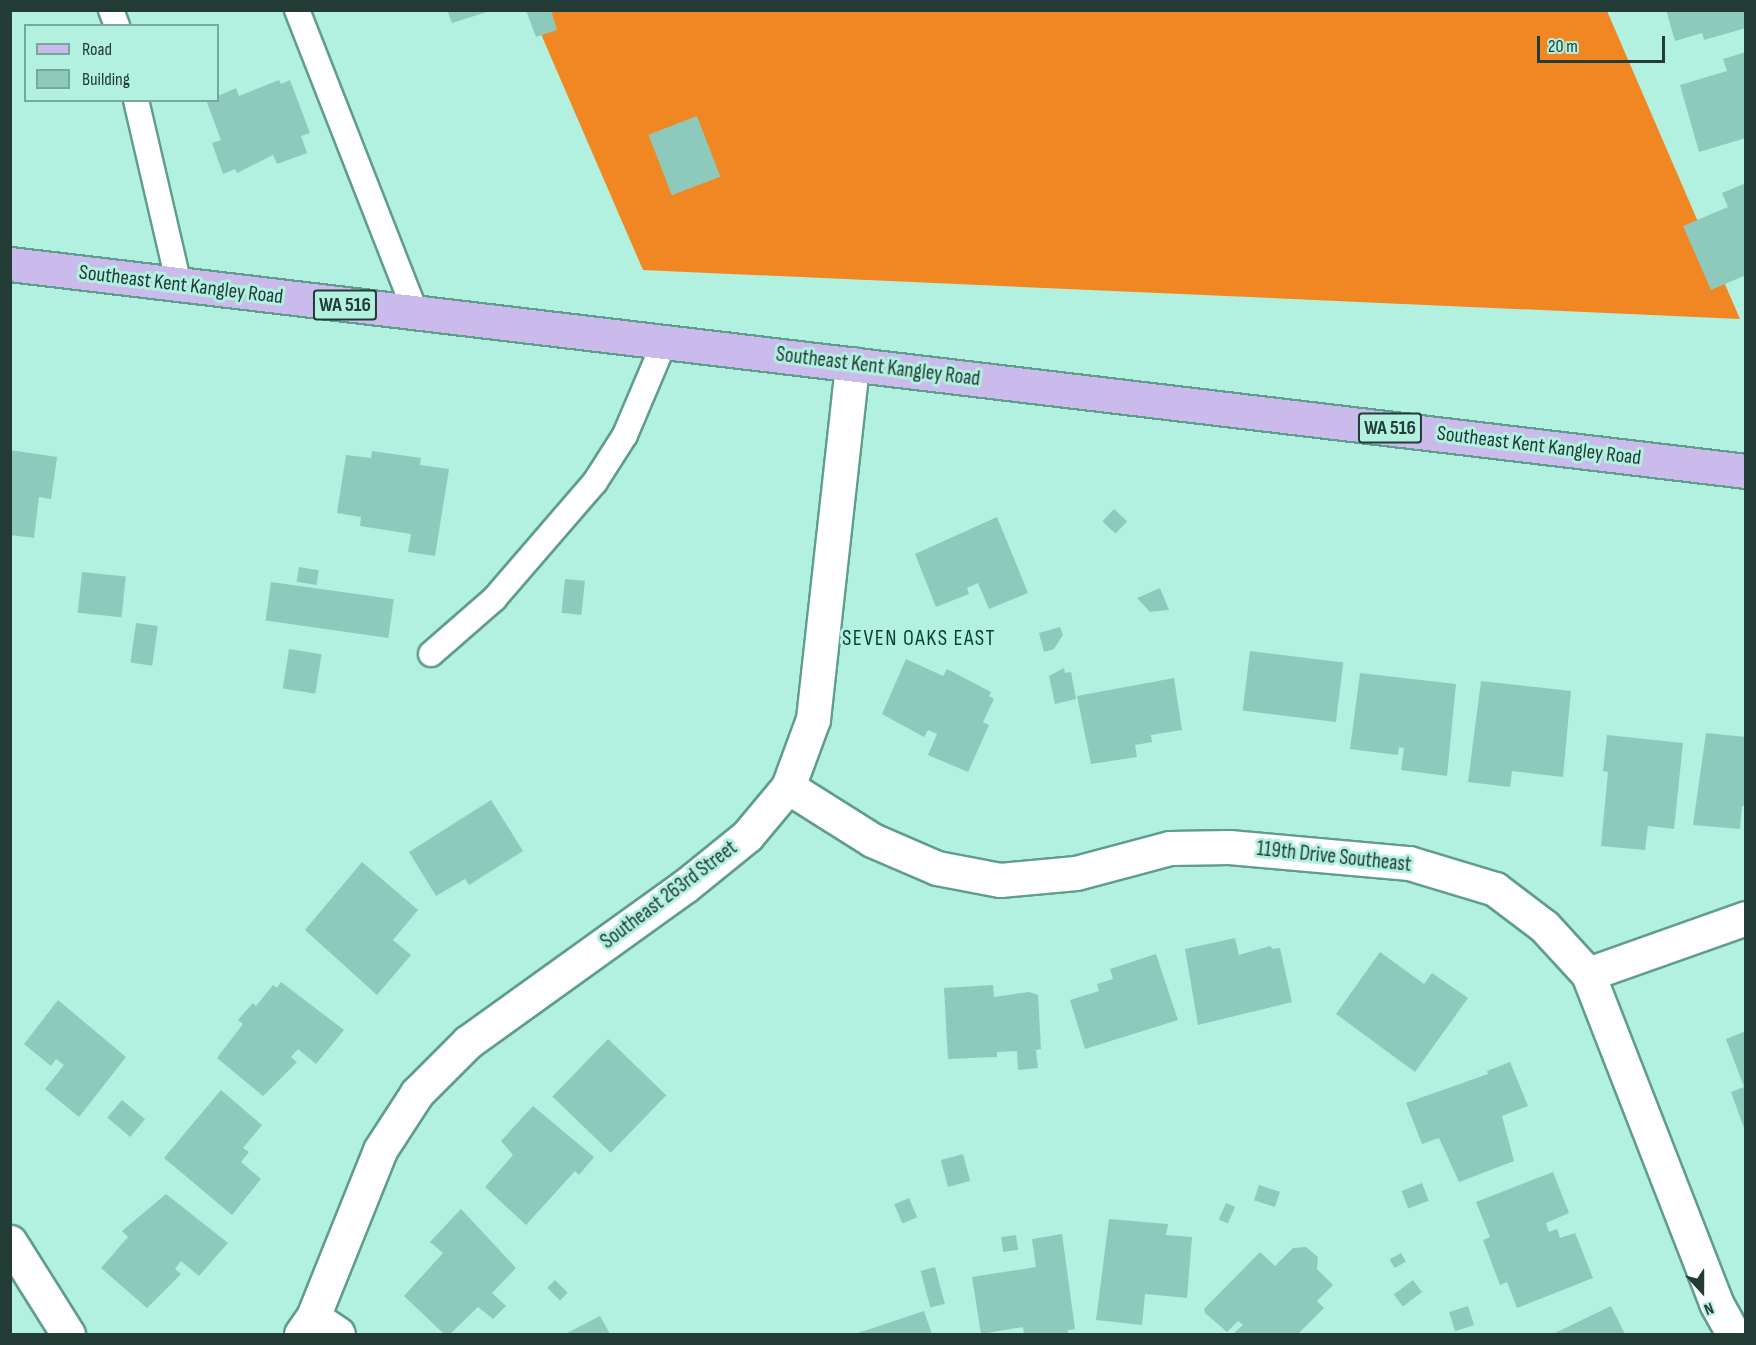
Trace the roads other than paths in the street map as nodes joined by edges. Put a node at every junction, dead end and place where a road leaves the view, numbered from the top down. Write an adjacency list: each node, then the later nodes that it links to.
1 (297, 10): 5 (lane)
2 (136, 102): 4 (lane)
3 (10, 264): 4 (main road, Southeast Kent Kangley Road / WA 516)
4 (179, 285): 5 (main road, Southeast Kent Kangley Road / WA 516)
5 (416, 314): 6 (main road, Southeast Kent Kangley Road / WA 516)
6 (664, 343): 7 (main road, Southeast Kent Kangley Road / WA 516); 9 (lane)
7 (852, 364): 8 (main road, Southeast Kent Kangley Road / WA 516); 10 (street, Southeast 263rd Street)
8 (1746, 471)
9 (431, 654)
10 (788, 787): 12 (street, 119th Drive Southeast); 14 (street, Southeast 263rd Street)
11 (1746, 918): 12 (street)
12 (1588, 974): 16 (street, 119th Drive Southeast)
13 (10, 1242): 15 (street)
14 (317, 1329)
15 (68, 1335)
16 (1733, 1335)

